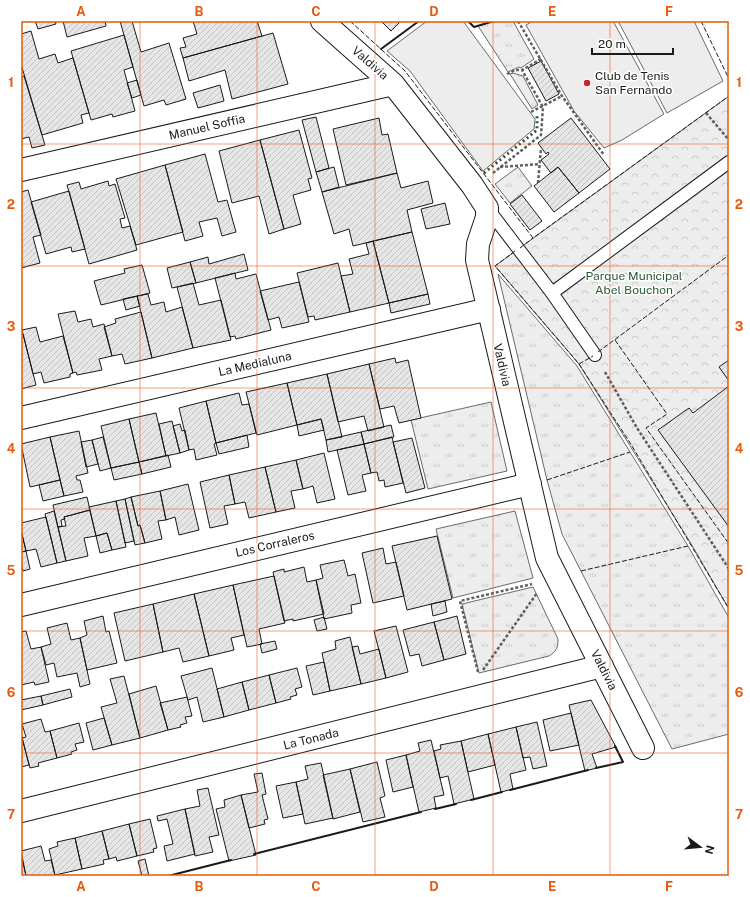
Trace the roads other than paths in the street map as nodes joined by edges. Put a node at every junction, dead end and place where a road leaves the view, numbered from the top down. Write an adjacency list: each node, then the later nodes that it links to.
1 (322, 21): 2 (street, Valdivia)
2 (393, 84): 4 (street, Manuel Soffia); 5 (street, Valdivia)
3 (729, 162): 6 (lane)
4 (21, 170)
5 (487, 208): 6 (lane); 7 (street, Valdivia)
6 (552, 293): 8 (lane)
7 (489, 309): 9 (street, La Medialuna); 10 (street, Valdivia)
8 (595, 355)
9 (21, 418)
10 (530, 484): 11 (street, Los Corraleros); 12 (street, Valdivia)
11 (21, 604)
12 (602, 666): 13 (street, Valdivia); 14 (street, La Tonada)
13 (643, 748)
14 (21, 811)

